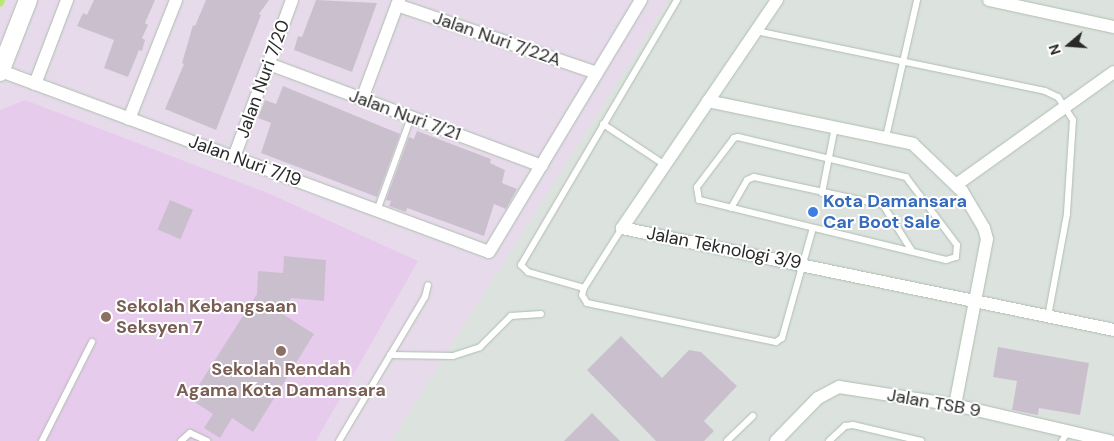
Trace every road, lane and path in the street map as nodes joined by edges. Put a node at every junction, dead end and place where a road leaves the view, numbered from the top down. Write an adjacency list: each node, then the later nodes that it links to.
1 (28, 0): 15 (street)
2 (66, 0): 18 (street)
3 (176, 0): 23 (street)
4 (292, 0): 14 (street, Jalan Nuri 7/20)
5 (642, 0): 17 (street)
6 (677, 0): 24 (lane)
7 (777, 0): 12 (street, Jalan Teknologi 3/9)
8 (917, 0): 13 (lane)
9 (989, 0): 11 (street)
10 (398, 2): 17 (street, Jalan Nuri 7/22A); 19 (street)
11 (1114, 27)
12 (756, 31): 13 (lane); 20 (street, Jalan Teknologi 3/9)
13 (903, 63): 21 (lane); 26 (lane)
14 (268, 64): 19 (street, Jalan Nuri 7/21); 27 (street, Jalan Nuri 7/20)
15 (0, 72): 18 (street, Jalan Nuri 7/19)
16 (1114, 72): 21 (street)
17 (597, 74): 30 (street)
18 (35, 84): 23 (street, Jalan Nuri 7/19)
19 (362, 99): 22 (street, Jalan Nuri 7/21)
20 (708, 101): 25 (street); 29 (street, Jalan Teknologi 3/9)
21 (1066, 109): 31 (street); 43 (lane)
22 (412, 117): 30 (street, Jalan Nuri 7/21); 34 (lane)
23 (129, 119): 27 (street, Jalan Nuri 7/19)
24 (602, 124): 29 (lane); 40 (lane)
25 (835, 127): 26 (street); 28 (lane)
26 (886, 138): 31 (street)
27 (234, 157): 34 (street, Jalan Nuri 7/19)
28 (829, 158): 32 (lane); 33 (lane); 37 (lane)
29 (665, 165): 35 (street, Jalan Teknologi 3/9)
30 (542, 166): 34 (street, Jalan Nuri 7/19)
31 (956, 185): 41 (street)
32 (822, 193): 33 (lane); 37 (lane)
33 (731, 208): 36 (lane)
34 (377, 210)
35 (622, 228): 38 (street, Jalan Teknologi 3/9); 40 (lane)
36 (812, 228): 37 (lane); 38 (lane)
37 (912, 251)
38 (803, 263): 40 (lane); 41 (street, Jalan Teknologi 3/9)
39 (428, 285): 46 (lane)
40 (584, 288)
41 (975, 302): 43 (street, Jalan Teknologi 3/9); 47 (street)
42 (541, 314): 46 (lane)
43 (1048, 317): 44 (street, Jalan Teknologi 3/9)
44 (1114, 330)
45 (92, 342): 51 (lane)
46 (390, 355): 54 (lane)
47 (955, 405): 49 (street, Jalan TSB 9); 55 (street, Jalan TSB 9)
48 (753, 416): 50 (lane)
49 (1065, 435): 58 (street, Jalan TSB 9)
50 (729, 440)
51 (42, 441)
52 (181, 441): 53 (lane)
53 (207, 441)
54 (338, 441)
55 (776, 441)
56 (829, 441): 57 (lane)
57 (921, 441)
58 (1110, 441)

